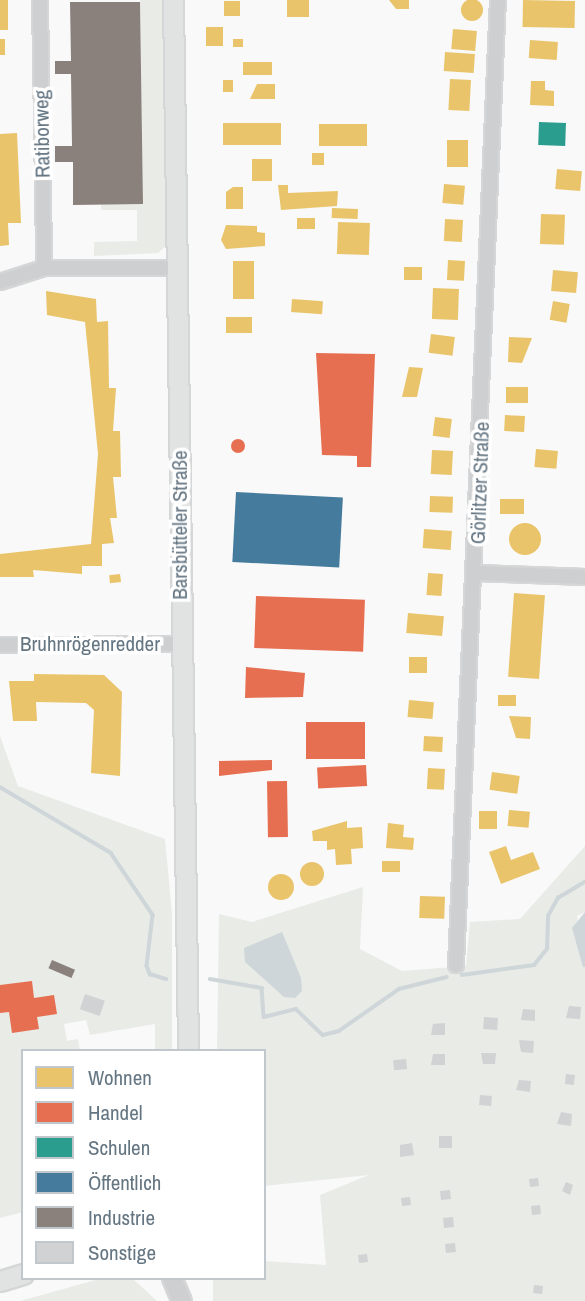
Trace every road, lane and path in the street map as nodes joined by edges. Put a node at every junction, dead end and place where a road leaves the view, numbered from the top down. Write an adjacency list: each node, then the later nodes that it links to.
1 (40, 0): 4 (street, Ratiborweg)
2 (173, 0): 5 (main road, Barsbütteler Straße)
3 (498, 0): 7 (street, Görlitzer Straße)
4 (44, 268): 5 (street); 6 (street)
5 (178, 268): 9 (main road, Barsbütteler Straße)
6 (0, 282)
7 (477, 573): 8 (street); 11 (street, Görlitzer Straße)
8 (585, 577)
9 (180, 644): 10 (street, Bruhnrögenredder); 12 (main road, Barsbütteler Straße)
10 (0, 645)
11 (456, 965)
12 (188, 1049)
13 (21, 1275): 14 (main road)
14 (0, 1280)
15 (159, 1280): 16 (street)
16 (177, 1290)

